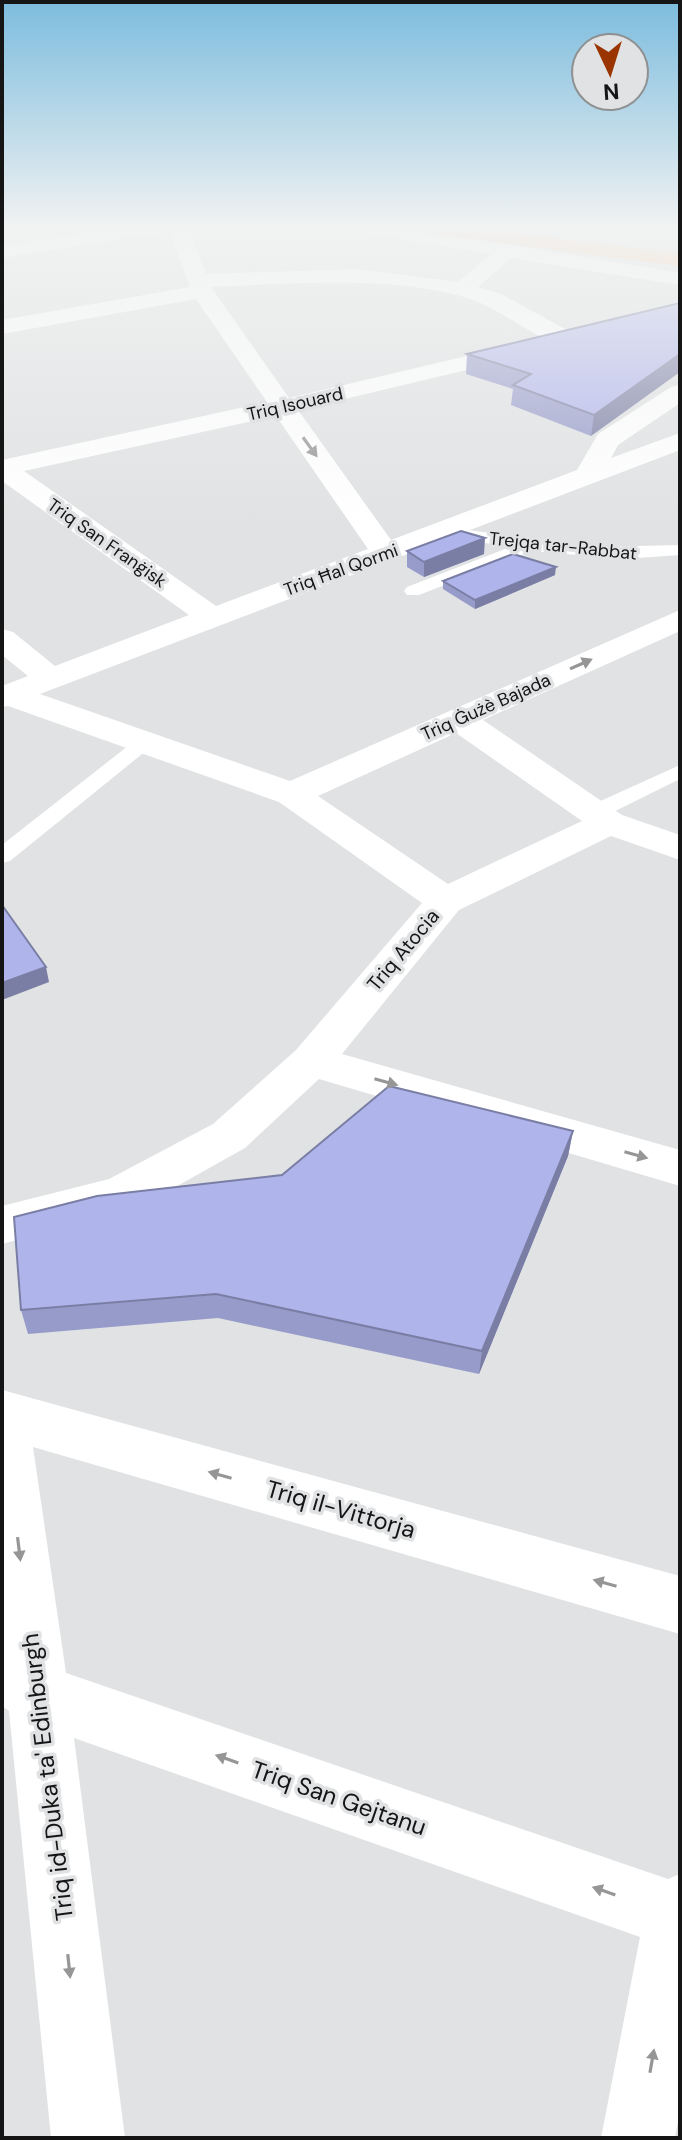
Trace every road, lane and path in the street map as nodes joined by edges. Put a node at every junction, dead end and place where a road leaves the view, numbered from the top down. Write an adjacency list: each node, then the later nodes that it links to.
1 (227, 327): 6 (street)
2 (544, 327): 4 (street)
3 (594, 333): 4 (street, Triq Isouard)
4 (566, 339): 6 (street, Triq Isouard)
5 (680, 392): 9 (street)
6 (281, 407): 8 (street, Triq Isouard); 13 (street, one-way to 13)
7 (678, 443): 9 (street, Triq Ħal Qormi)
8 (2, 468): 15 (street, Triq San Franġisk)
9 (586, 479): 10 (street, Triq Ħal Qormi)
10 (445, 532): 11 (lane, Trejqa tar-Rabbat); 13 (street, Triq Ħal Qormi)
11 (530, 546): 12 (lane, Trejqa tar-Rabbat); 14 (lane)
12 (680, 550)
13 (385, 553): 15 (street, Triq Ħal Qormi)
14 (413, 591)
15 (213, 618): 18 (street, Triq Ħal Qormi)
16 (680, 619): 20 (street, Triq Ġużè Bajada, one-way to 16)
17 (2, 639): 18 (street)
18 (50, 678): 19 (street, Triq Ħal Qormi)
19 (6, 696): 21 (street, Triq Atocia)
20 (459, 719): 23 (street, Triq Ġużè Bajada); 24 (street)
21 (145, 742): 23 (street, Triq Atocia); 26 (lane)
22 (680, 771): 24 (lane)
23 (292, 794): 27 (street, Triq Atocia)
24 (601, 818): 25 (street); 27 (street)
25 (680, 848)
26 (2, 856)
27 (445, 901): 28 (street, Triq Atocia)
28 (311, 1061): 29 (street, one-way to 29); 30 (street, Triq Atocia)
29 (680, 1168)
30 (2, 1225)
31 (2, 1415): 32 (street, Triq il-Vittorja, one-way to 31); 33 (street, Triq id-Duka ta' Edinburgh, one-way to 33)
32 (680, 1605)
33 (20, 1682): 34 (street, Triq San Gejtanu, one-way to 33); 35 (street, Triq id-Duka ta' Edinburgh, one-way to 35)
34 (679, 1914): 36 (street, one-way to 34)
35 (88, 2138)
36 (638, 2138)

